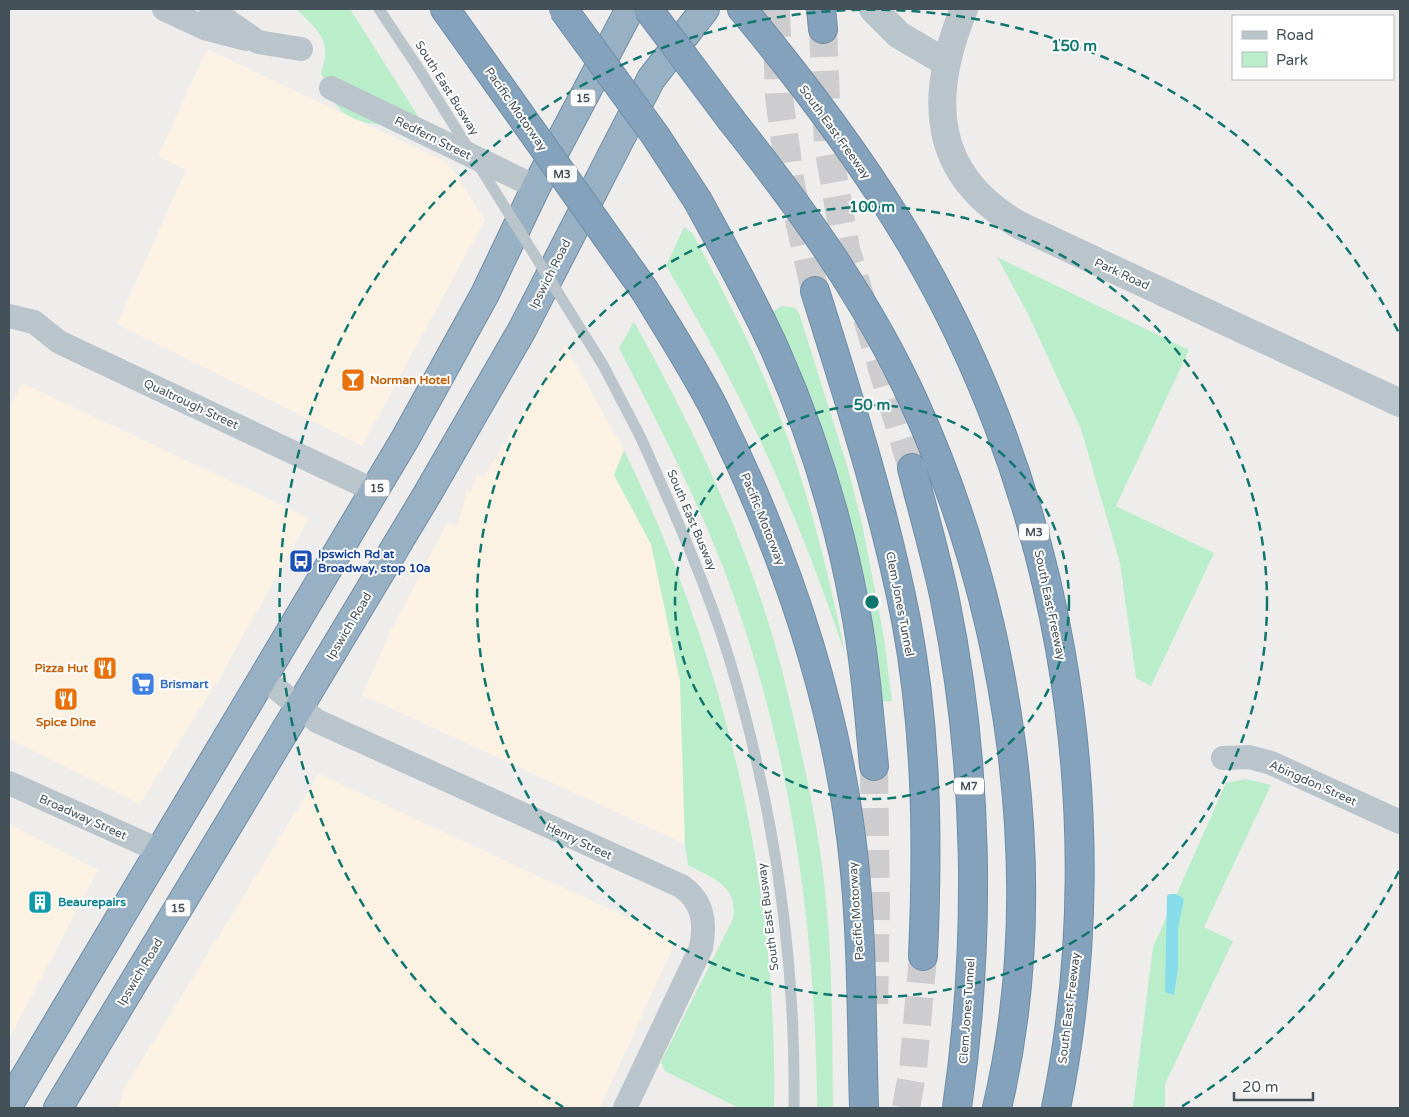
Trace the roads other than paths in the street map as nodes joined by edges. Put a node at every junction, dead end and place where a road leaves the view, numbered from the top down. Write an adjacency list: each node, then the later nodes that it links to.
1 (164, 9): 12 (street)
2 (211, 9): 12 (street)
3 (379, 9): 33 (lane, South East Busway, bridge)
4 (445, 9): 34 (highway, Pacific Motorway / M3, bridge)
5 (563, 9): 25 (highway, bridge)
6 (630, 9): 16 (highway, 15)
7 (648, 9): 36 (highway, bridge)
8 (705, 9): 23 (highway, Ipswich Road / 15)
9 (873, 9): 14 (street)
10 (964, 9): 14 (street, Park Road)
11 (749, 17): 37 (highway, South East Freeway / M3)
12 (258, 42): 13 (street)
13 (301, 49)
14 (945, 62): 19 (street, Park Road)
15 (331, 88): 16 (street, Redfern Street)
16 (536, 187): 21 (highway, 15)
17 (814, 291): 29 (highway, Clem Jones Tunnel)
18 (9, 316): 21 (street, Qualtrough Street)
19 (1400, 403)
20 (912, 468): 35 (highway, Clem Jones Tunnel / M7)
21 (375, 491): 22 (highway, 15)
22 (262, 677): 23 (street, Henry Street); 28 (highway, 15)
23 (298, 708): 31 (highway, Ipswich Road / 15); 32 (street, Henry Street)
24 (1223, 758): 27 (street, Abingdon Street)
25 (874, 766)
26 (9, 783): 28 (street, Broadway Street)
27 (1400, 822)
28 (158, 850): 30 (highway, 15)
29 (923, 956)
30 (9, 1104)
31 (58, 1108)
32 (625, 1108)
33 (794, 1108)
34 (864, 1108)
35 (958, 1108)
36 (997, 1108)
37 (1056, 1108)

